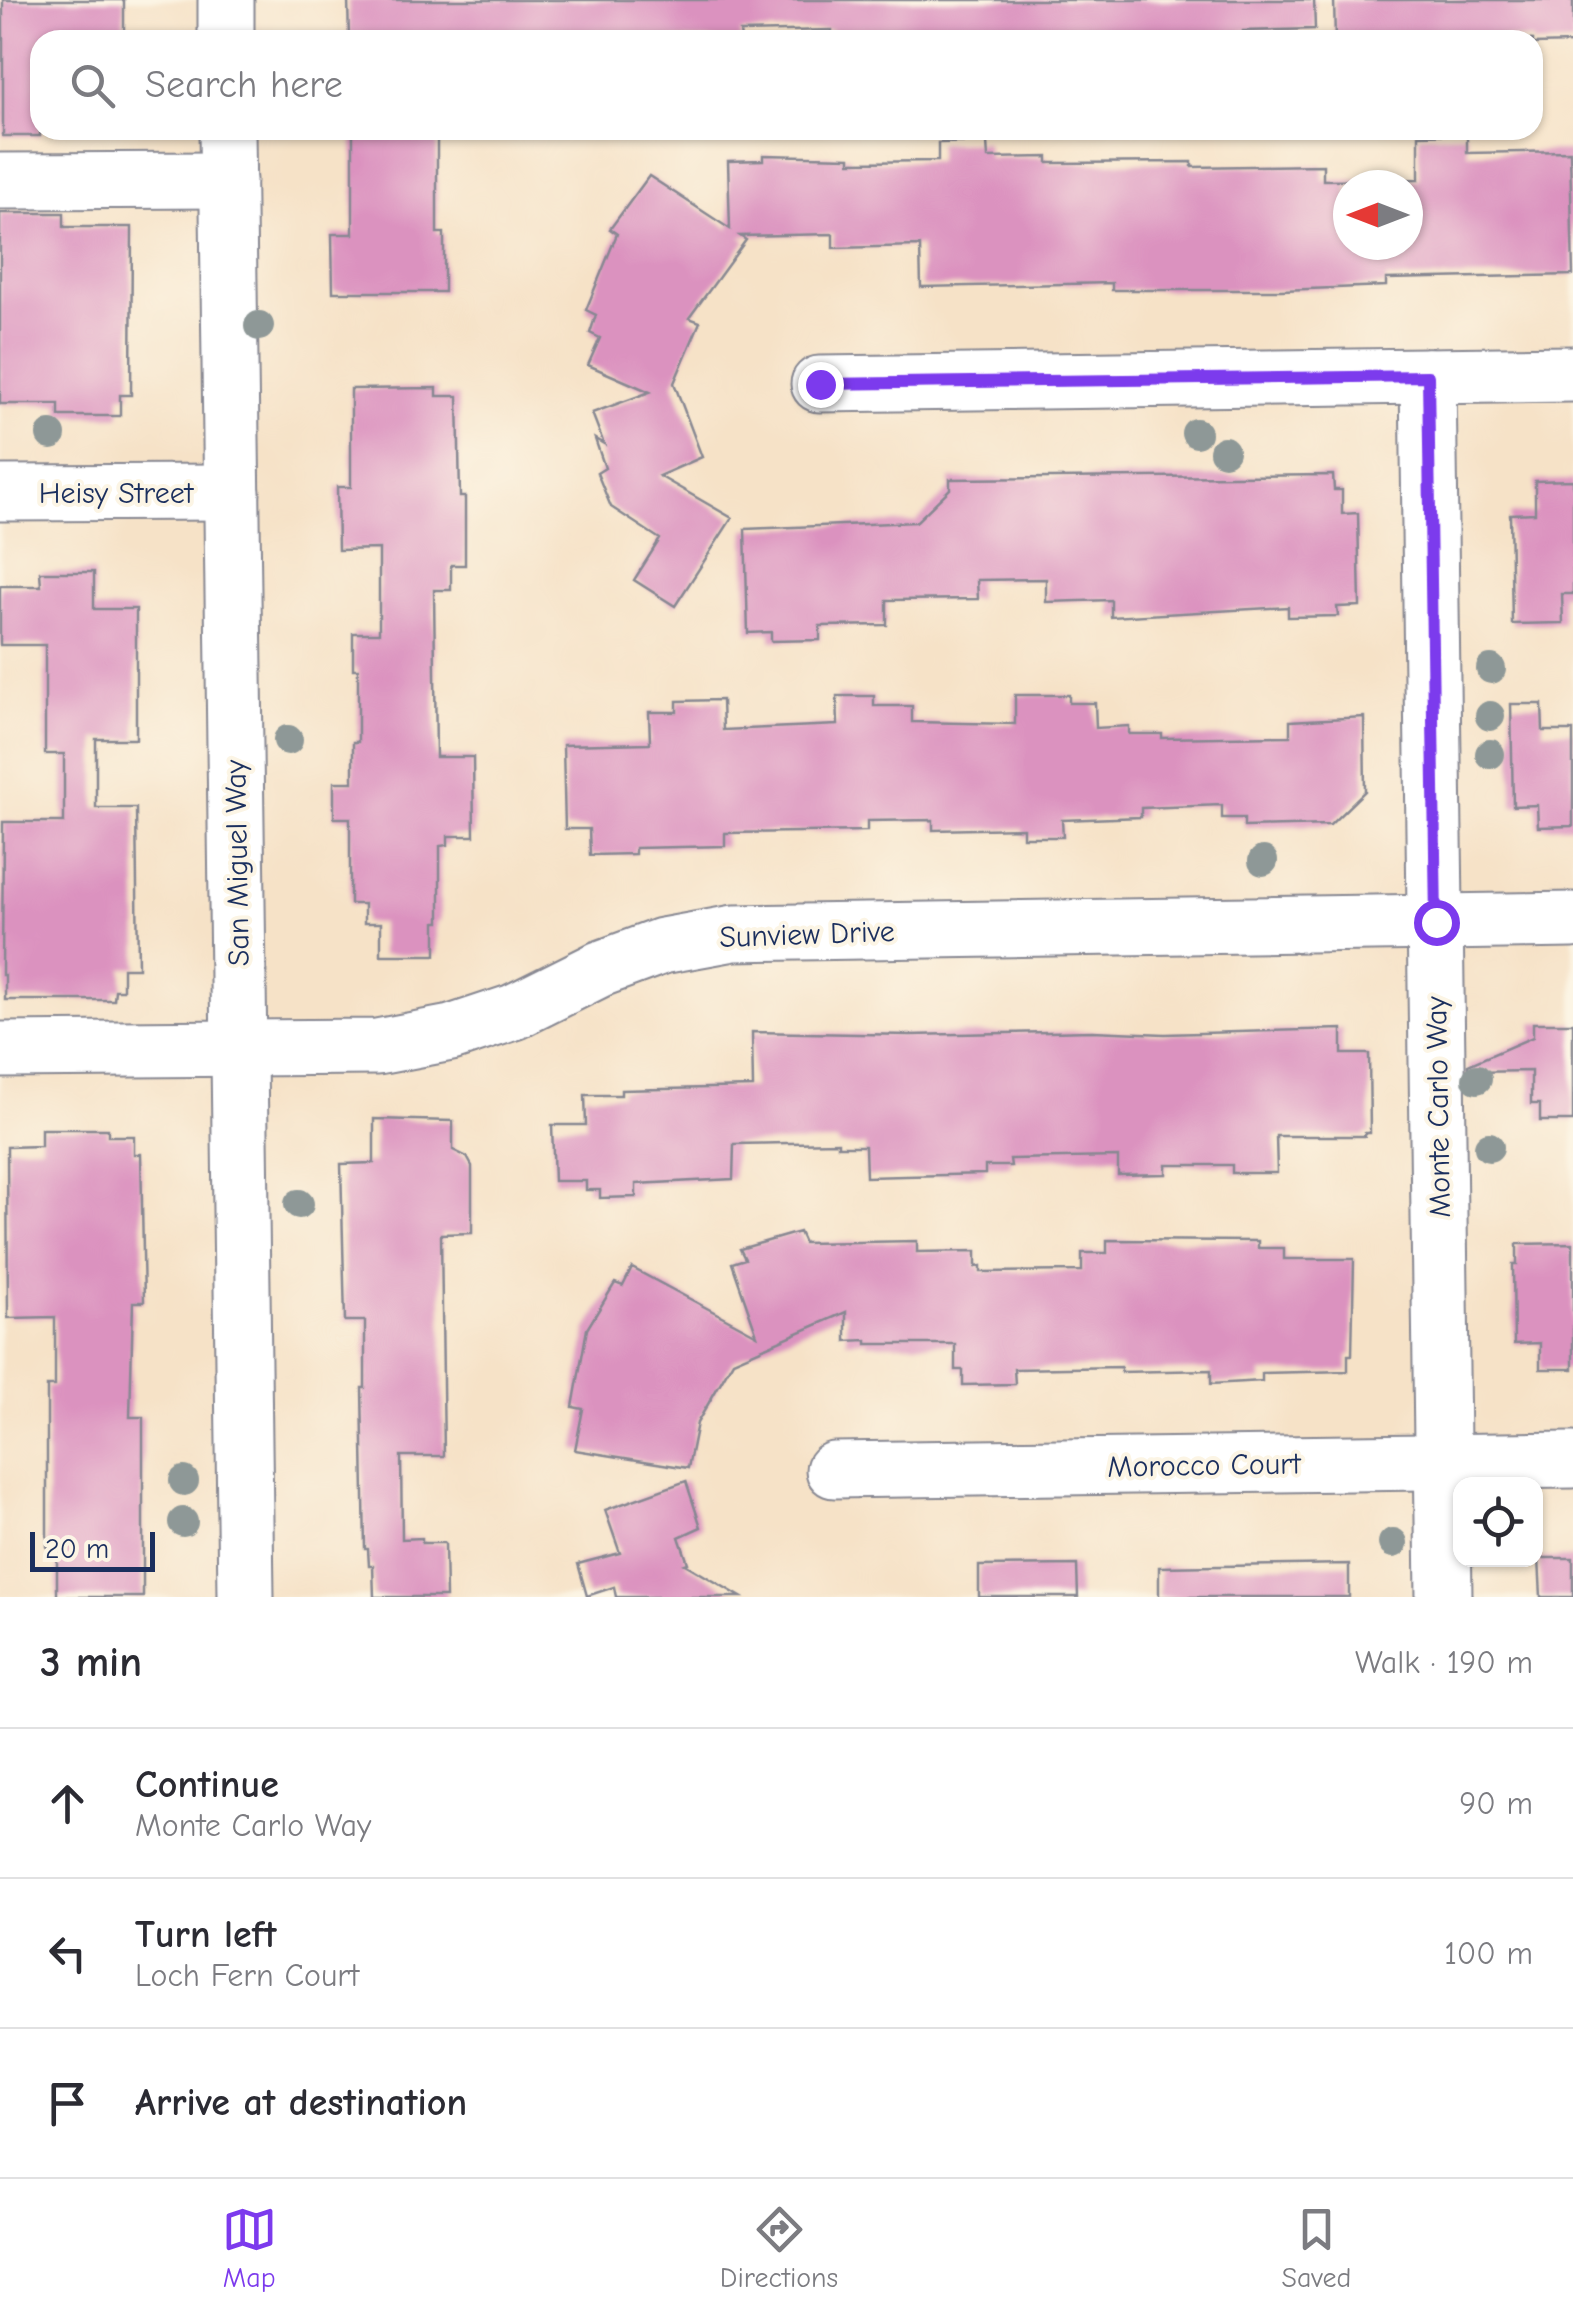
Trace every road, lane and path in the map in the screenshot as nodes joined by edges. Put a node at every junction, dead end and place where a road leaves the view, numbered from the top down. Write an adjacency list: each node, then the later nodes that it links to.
1 (226, 0): 2 (street)
2 (226, 30)
3 (228, 155): 4 (street); 8 (street, San Miguel Way)
4 (0, 182)
5 (1573, 374): 6 (street)
6 (1428, 376): 7 (street); 11 (street, Monte Carlo Way)
7 (820, 384)
8 (232, 492): 9 (street, Heisy Street); 13 (street, San Miguel Way)
9 (0, 493)
10 (1573, 920): 11 (street, Sunview Drive)
11 (1436, 922): 13 (street, Sunview Drive); 15 (street, Monte Carlo Way)
12 (0, 1050): 13 (street, Sunview Drive)
13 (239, 1050): 17 (street, San Miguel Way)
14 (1573, 1460): 15 (street, Morocco Court)
15 (1442, 1462): 16 (street, Morocco Court); 18 (street, Monte Carlo Way)
16 (834, 1470)
17 (246, 1597)
18 (1444, 1597)

